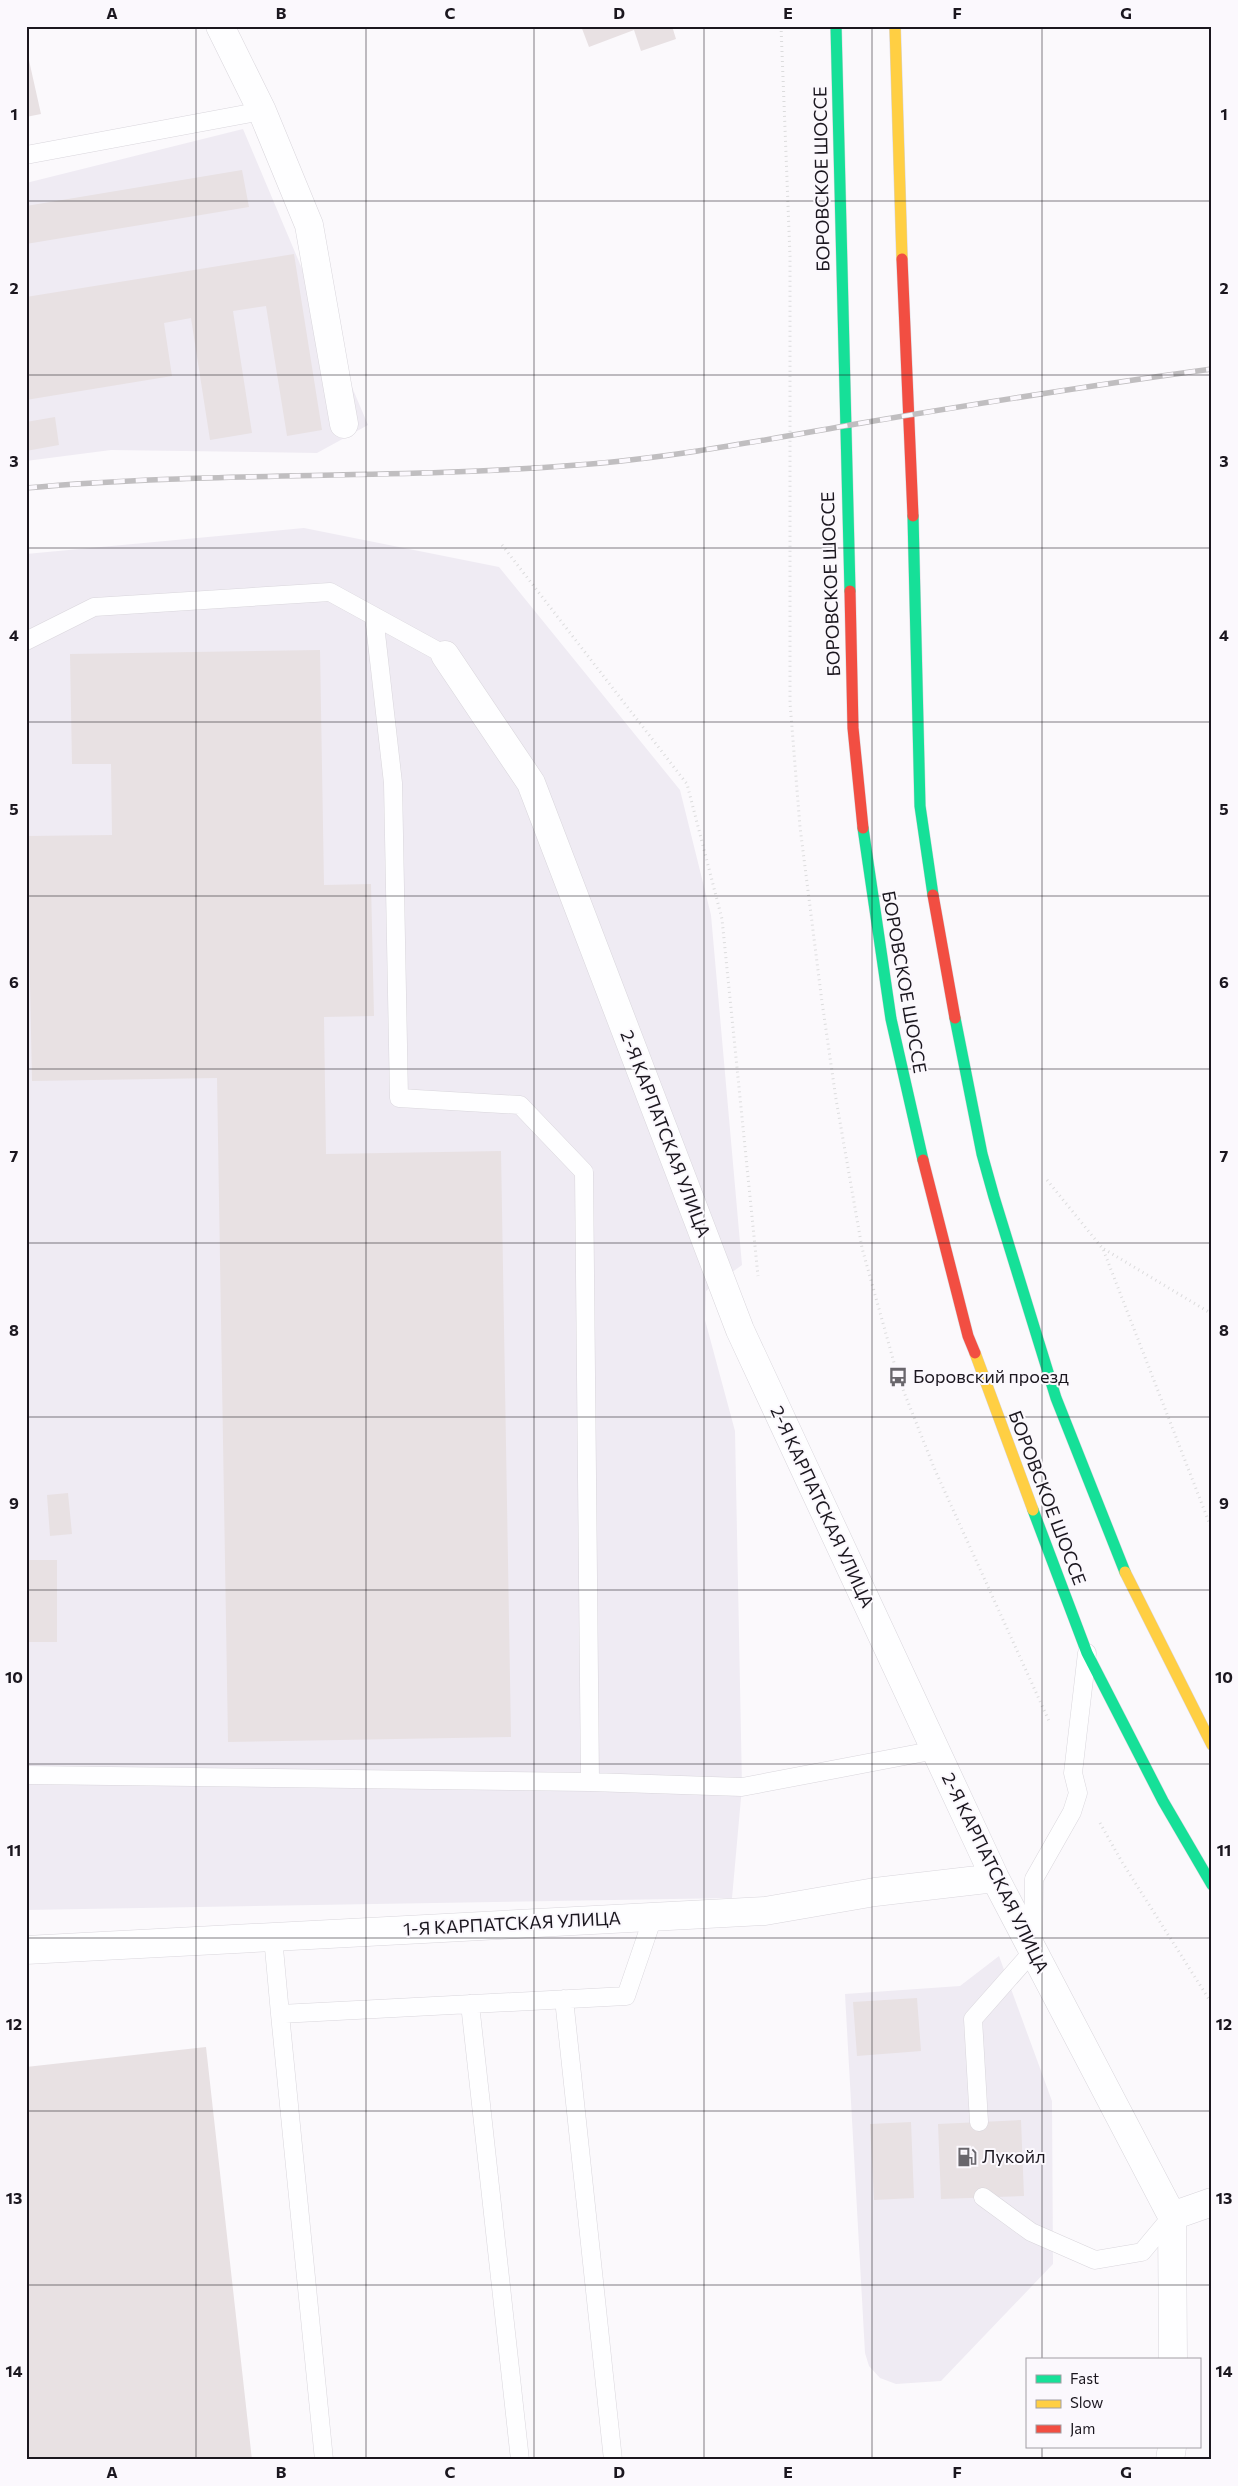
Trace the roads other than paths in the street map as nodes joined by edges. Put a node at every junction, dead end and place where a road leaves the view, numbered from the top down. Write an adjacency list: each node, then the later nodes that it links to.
1 (220, 26): 4 (street)
2 (836, 26): 10 (main road, БОРОВСКОЕ ШОССЕ)
3 (895, 26): 11 (main road)
4 (262, 111): 5 (lane); 6 (street)
5 (26, 155)
6 (344, 424)
7 (374, 616): 8 (lane); 9 (lane); 14 (lane)
8 (26, 641)
9 (444, 655): 12 (street, 2-Я КАРПАТСКАЯ УЛИЦА)
10 (1087, 1652): 16 (main road, БОРОВСКОЕ ШОССЕ); 20 (lane)
11 (1212, 1745)
12 (936, 1750): 14 (lane); 15 (street, 2-Я КАРПАТСКАЯ УЛИЦА)
13 (26, 1775): 14 (lane)
14 (590, 1782)
15 (995, 1878): 17 (street, 1-Я КАРПАТСКАЯ УЛИЦА); 20 (street, 2-Я КАРПАТСКАЯ УЛИЦА)
16 (1212, 1885)
17 (652, 1917): 18 (street, 1-Я КАРПАТСКАЯ УЛИЦА); 21 (lane)
18 (273, 1937): 19 (street, 1-Я КАРПАТСКАЯ УЛИЦА); 23 (lane)
19 (26, 1950)
20 (1033, 1951): 24 (lane); 27 (street, 2-Я КАРПАТСКАЯ УЛИЦА)
21 (564, 1999): 22 (lane); 31 (lane)
22 (470, 2004): 23 (lane); 30 (lane)
23 (280, 2014): 29 (lane)
24 (979, 2122)
25 (983, 2197): 27 (lane)
26 (1212, 2202): 27 (street)
27 (1172, 2216): 28 (street, 2-Я КАРПАТСКАЯ УЛИЦА)
28 (1173, 2358)
29 (324, 2460)
30 (520, 2460)
31 (612, 2460)

